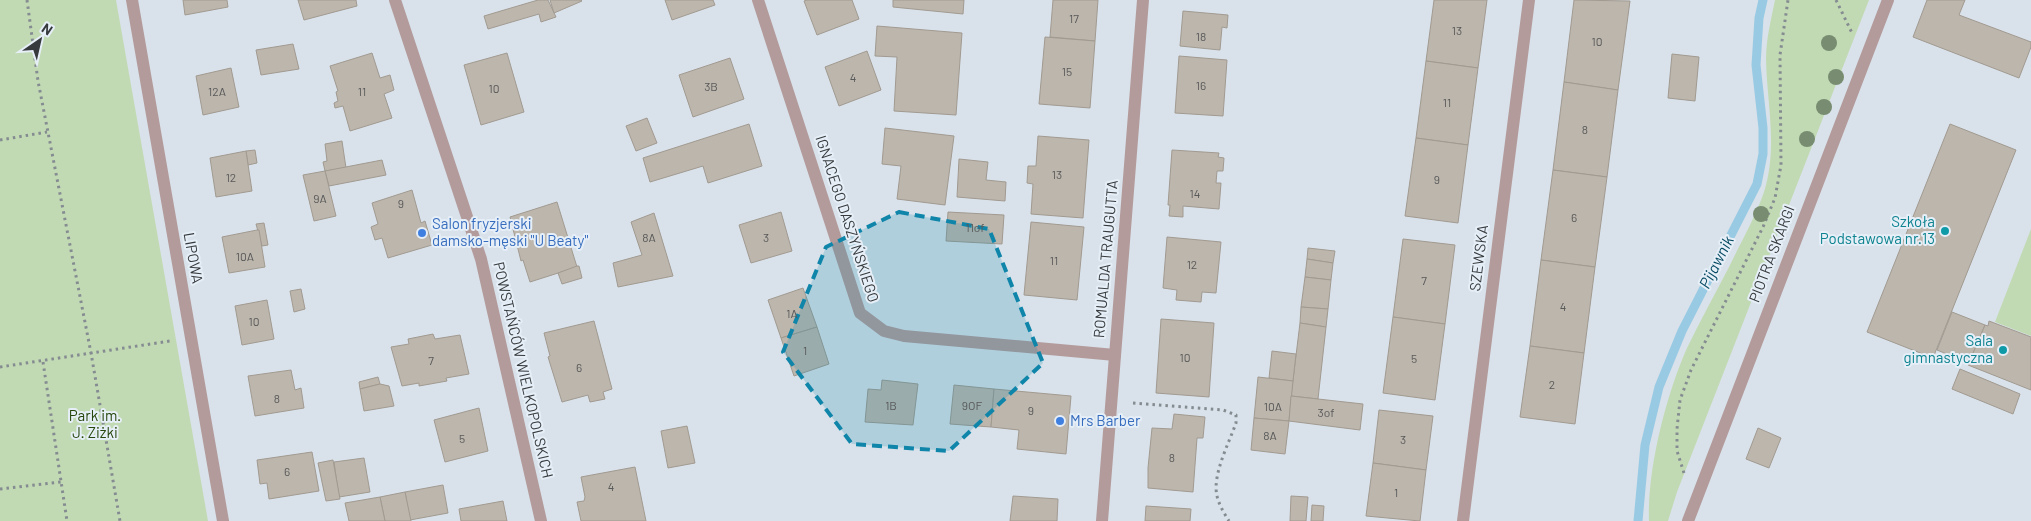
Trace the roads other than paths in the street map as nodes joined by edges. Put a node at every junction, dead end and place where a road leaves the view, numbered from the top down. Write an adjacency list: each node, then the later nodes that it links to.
1 (132, 0): 8 (street, LIPOWA)
2 (395, 0): 9 (street, POWSTAŃCÓW WIELKOPOLSKICH)
3 (758, 0): 7 (street, IGNACEGO DASZYŃSKIEGO)
4 (1143, 0): 7 (street, ROMUALDA TRAUGUTTA)
5 (1529, 0): 11 (street, SZEWSKA)
6 (1888, 0): 12 (street, PIOTRA SKARGI)
7 (1115, 355): 10 (street, ROMUALDA TRAUGUTTA)
8 (223, 521)
9 (541, 521)
10 (1102, 521)
11 (1463, 521)
12 (1688, 521)

